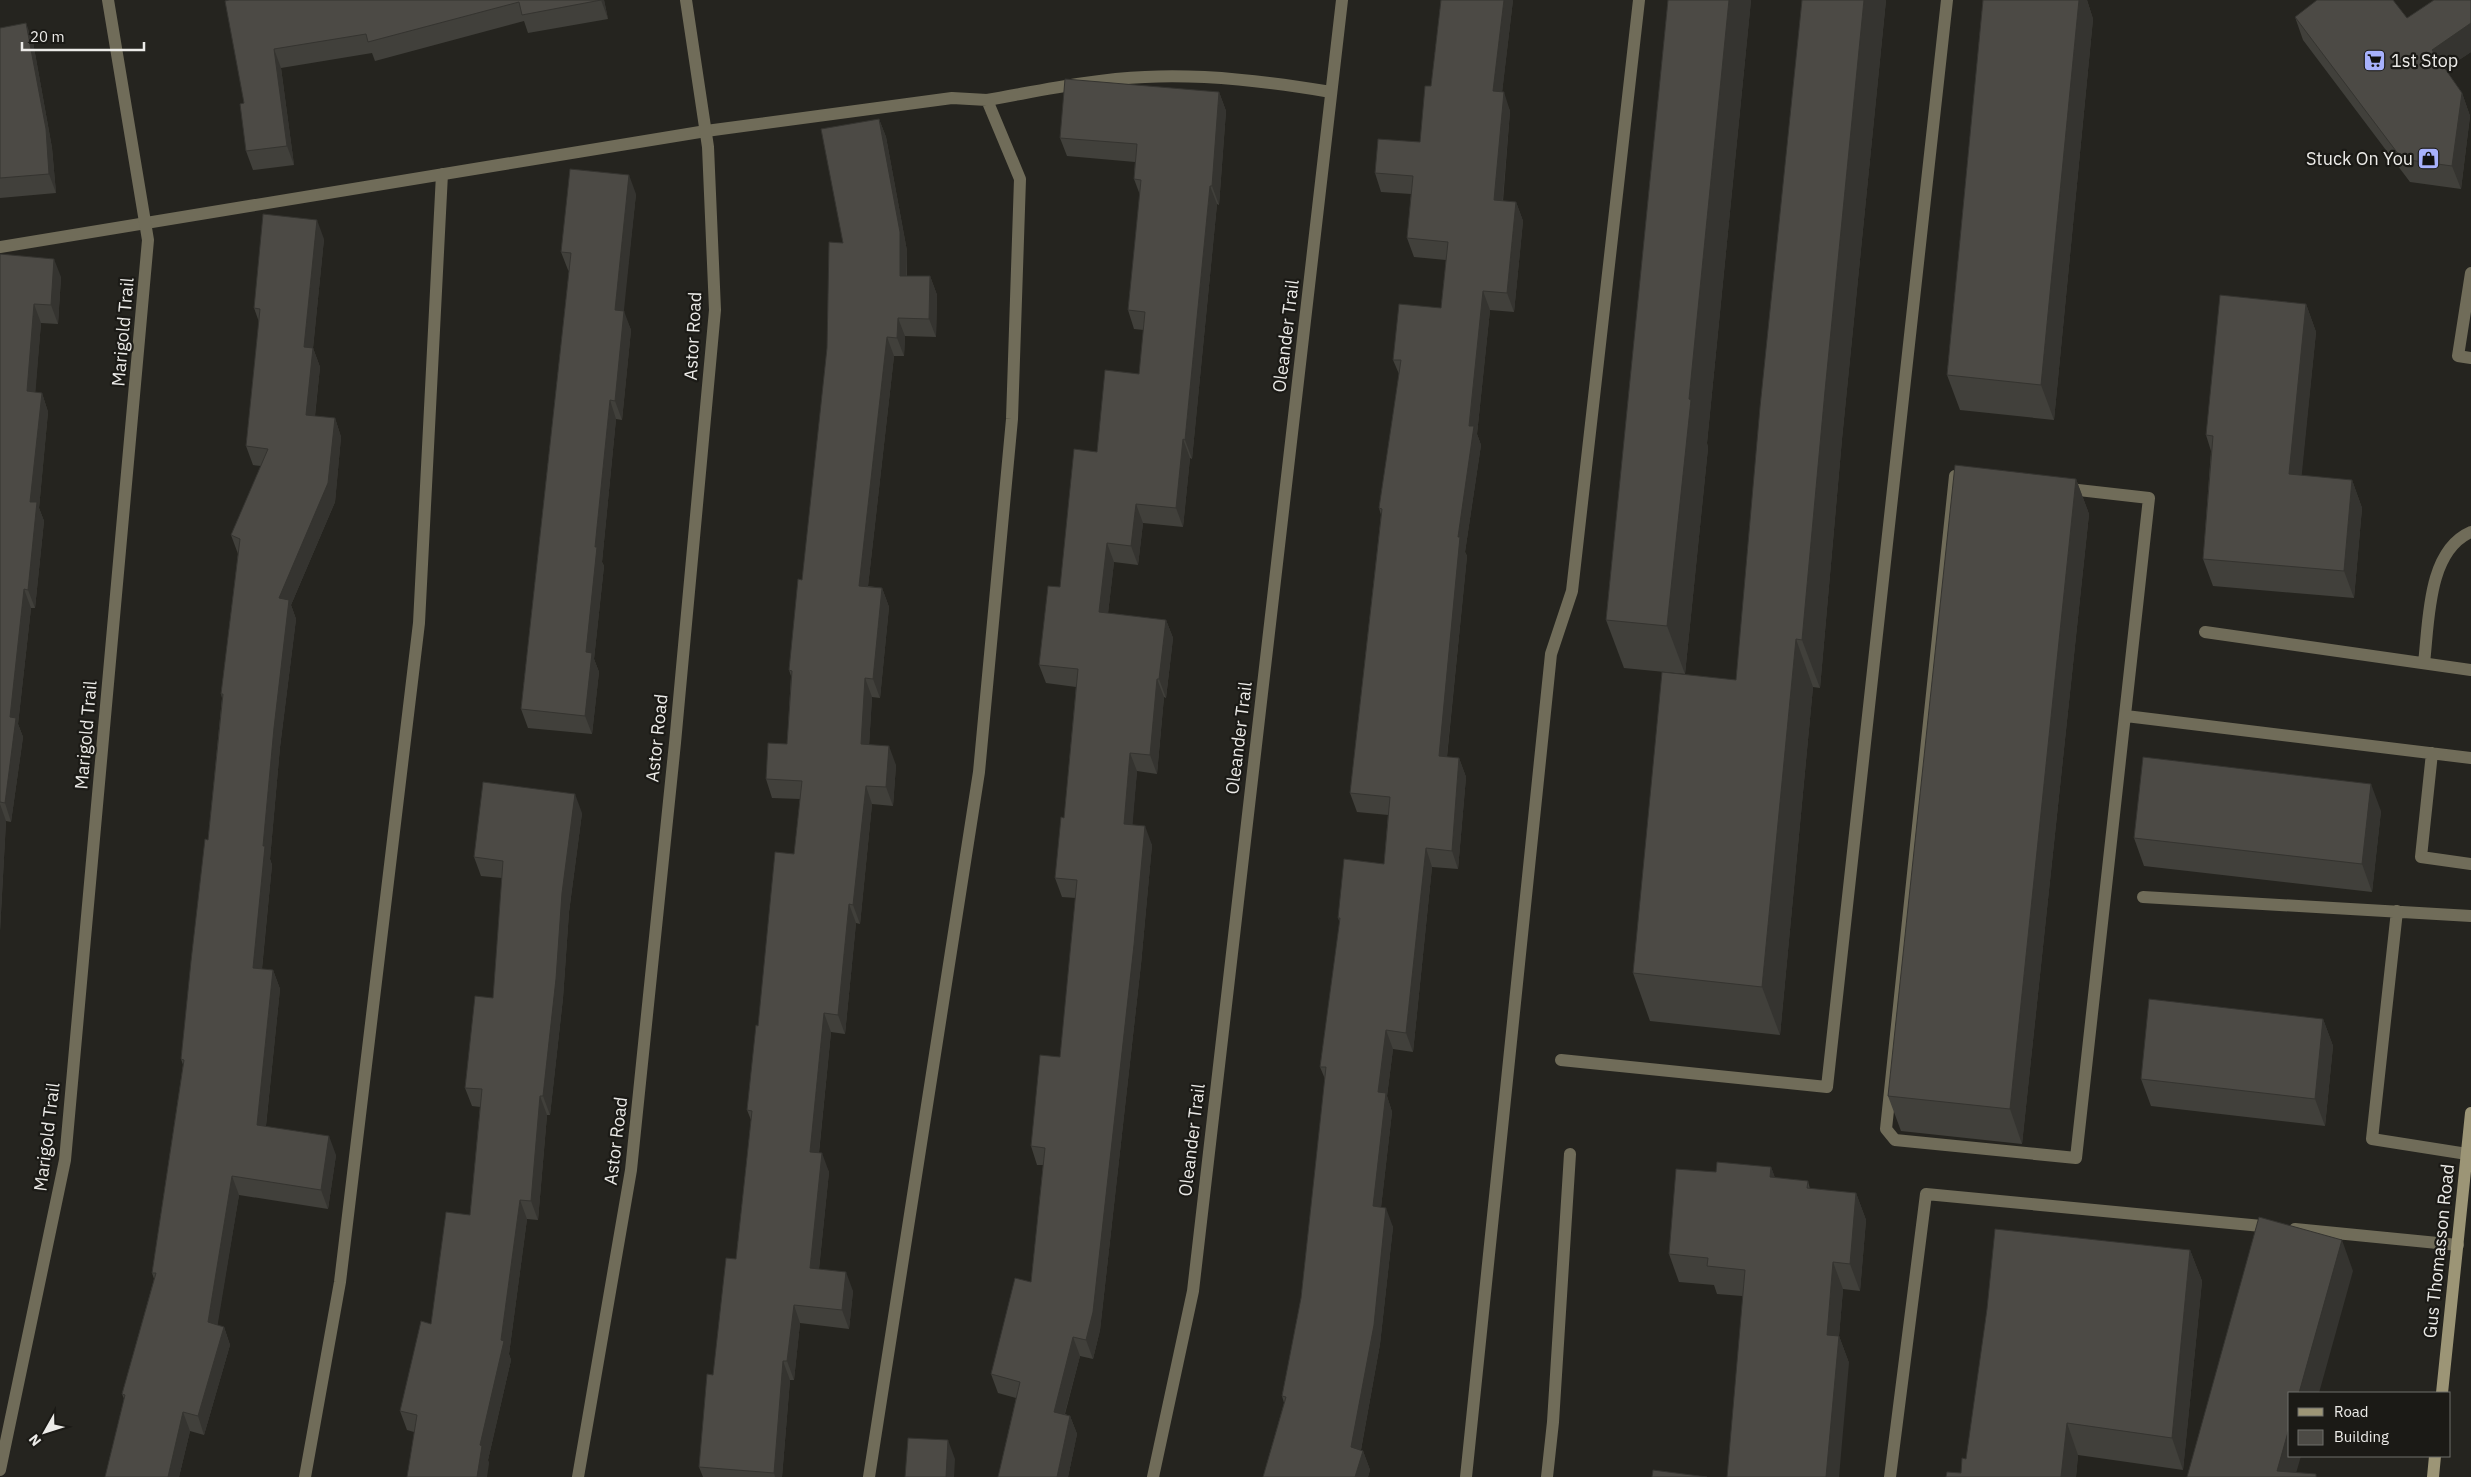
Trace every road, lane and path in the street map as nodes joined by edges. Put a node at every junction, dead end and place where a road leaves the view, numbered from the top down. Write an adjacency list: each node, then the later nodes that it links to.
1 (108, 0): 10 (street, Marigold Trail)
2 (686, 0): 8 (street, Astor Road)
3 (1342, 0): 6 (street, Oleander Trail)
4 (1639, 0): 37 (street)
5 (1947, 0): 25 (street)
6 (1332, 92): 7 (street); 36 (street, Oleander Trail)
7 (987, 100): 8 (street); 35 (street)
8 (706, 131): 9 (street); 34 (street, Astor Road)
9 (442, 174): 10 (street); 33 (street)
10 (146, 223): 11 (street); 32 (street, Marigold Trail)
11 (0, 247)
12 (2471, 273): 13 (street)
13 (2471, 358)
14 (2471, 532): 16 (street)
15 (2205, 632): 16 (street)
16 (2424, 663): 17 (street)
17 (2471, 670)
18 (2126, 716): 18 (street); 19 (street)
19 (2432, 753): 20 (street); 21 (street)
20 (2471, 758)
21 (2471, 864)
22 (2143, 897): 23 (street)
23 (2397, 911): 24 (street); 28 (street)
24 (2471, 916)
25 (1561, 1060)
26 (2471, 1113): 28 (main road, Gus Thomasson Road)
27 (1570, 1154): 38 (street)
28 (2467, 1154): 29 (main road, Gus Thomasson Road)
29 (2458, 1245): 30 (main road, Gus Thomasson Road); 39 (street)
30 (2442, 1392)
31 (2435, 1457): 40 (main road)
32 (0, 1470)
33 (305, 1477)
34 (578, 1477)
35 (869, 1477)
36 (1153, 1477)
37 (1466, 1477)
38 (1548, 1477)
39 (1890, 1477)
40 (2433, 1477)

